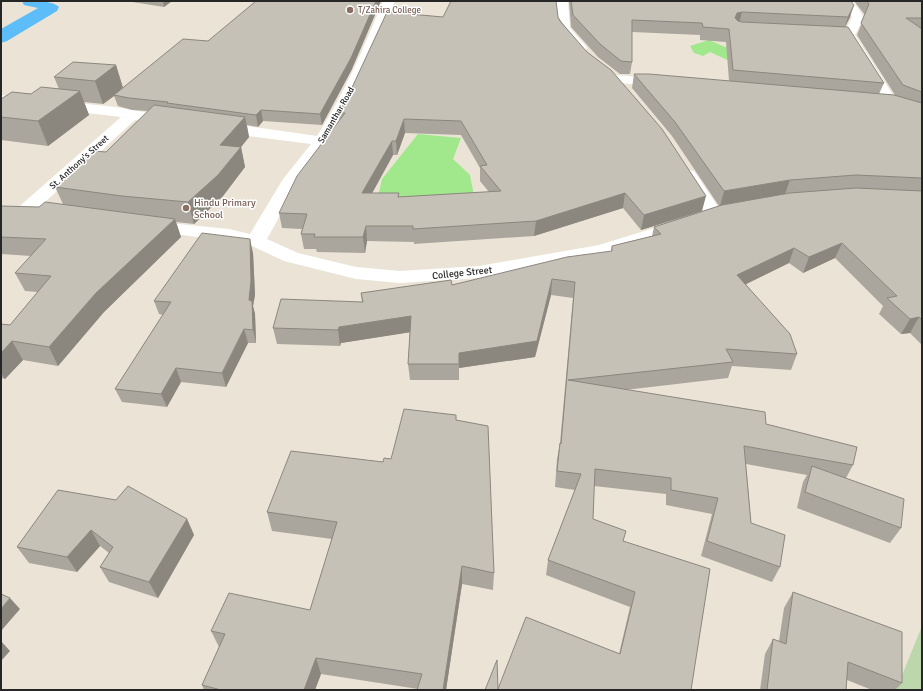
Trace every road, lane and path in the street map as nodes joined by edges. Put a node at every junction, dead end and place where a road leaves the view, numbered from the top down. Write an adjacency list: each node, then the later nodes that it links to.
1 (389, 1): 14 (street, Samanthar Road)
2 (562, 1): 4 (street)
3 (847, 1): 10 (street)
4 (592, 61)
5 (604, 70): 6 (street)
6 (615, 78): 7 (street); 8 (street)
7 (678, 84)
8 (626, 91)
9 (1, 99): 11 (street)
10 (875, 102)
11 (132, 116): 12 (street); 16 (street, St. Anthony's Street)
12 (185, 122)
13 (208, 126): 14 (street)
14 (322, 141): 18 (street, Samanthar Road)
15 (679, 160): 18 (street, College Street)
16 (50, 213)
17 (129, 224): 18 (street, College Street)
18 (256, 241)

